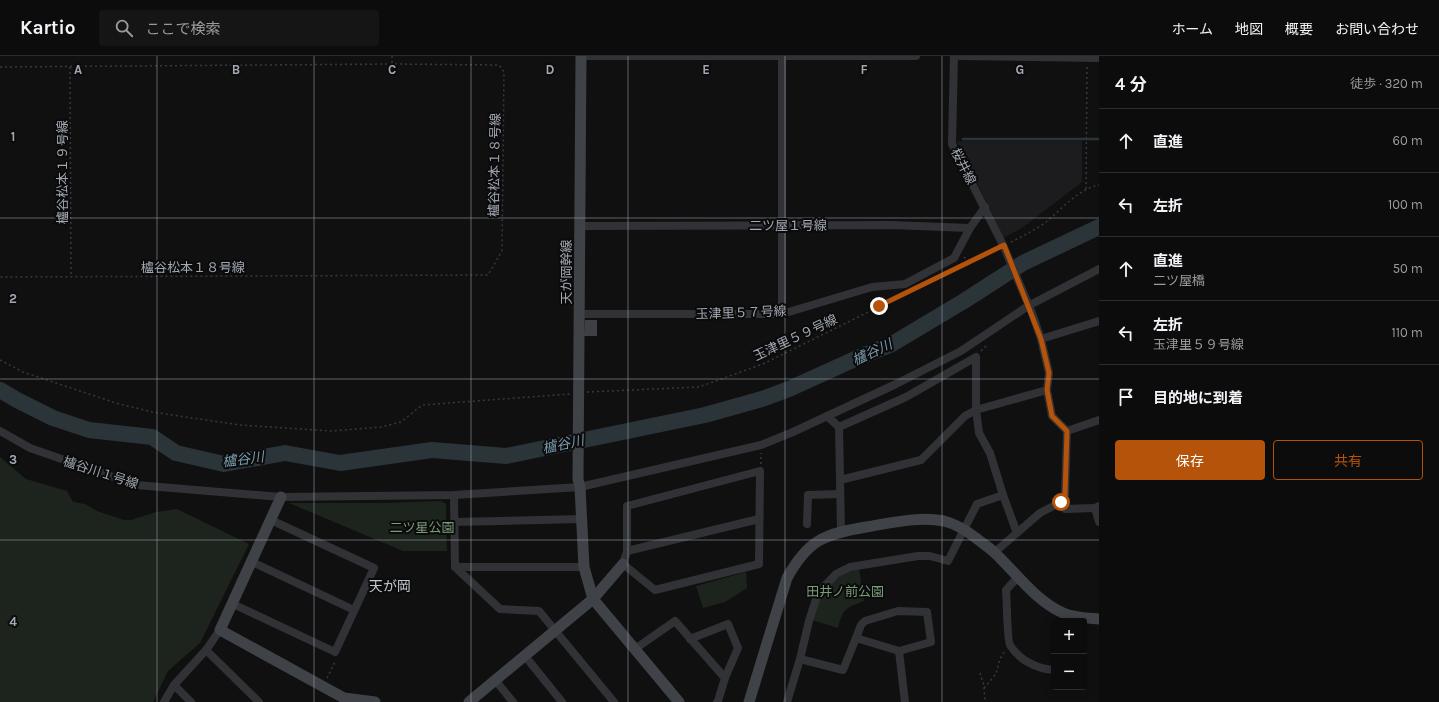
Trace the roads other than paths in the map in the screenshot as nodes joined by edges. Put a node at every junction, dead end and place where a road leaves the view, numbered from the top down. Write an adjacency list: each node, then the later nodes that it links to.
1 (581, 56): 2 (street); 9 (street, 天が岡幹線)
2 (782, 56): 3 (street); 8 (street)
3 (916, 56)
4 (954, 56): 7 (street, 桜井線)
5 (960, 56): 6 (street)
6 (1099, 58)
7 (985, 207): 10 (street); 12 (street, 桜井線)
8 (781, 225): 9 (street, 二ツ屋１号線); 10 (street, 二ツ屋１号線); 14 (street)
9 (580, 226): 13 (street, 天が岡幹線)
10 (970, 228): 14 (street, 玉津里５７号線)
11 (1099, 269): 12 (street, 櫨谷川１号線)
12 (1027, 303): 16 (street, 桜井線); 19 (street, 櫨谷川１号線)
13 (580, 314): 14 (street, 玉津里５７号線); 25 (street, 天が岡幹線)
14 (782, 314)
15 (1099, 321): 16 (street)
16 (1041, 339): 17 (street, 桜井線)
17 (1047, 390): 18 (street); 23 (street, 桜井線)
18 (976, 410): 21 (street); 24 (street); 28 (street)
19 (828, 416): 21 (street); 25 (street, 櫨谷川１号線)
20 (1099, 420): 23 (street)
21 (839, 427): 24 (street)
22 (0, 431): 29 (street, 櫨谷川１号線)
23 (1067, 431): 30 (street)
24 (840, 480): 26 (street)
25 (579, 483): 27 (street, 櫨谷川１号線); 34 (street, 天が岡幹線)
26 (839, 494): 37 (street); 39 (street)
27 (454, 495): 29 (street, 櫨谷川１号線); 35 (street)
28 (1003, 495): 38 (street); 40 (street)
29 (281, 497): 33 (street)
30 (1061, 502): 31 (street); 40 (street)
31 (1097, 507): 36 (street)
32 (759, 519): 41 (street); 41 (street); 44 (street)
33 (271, 520): 43 (street); 50 (street)
34 (582, 520): 35 (street); 46 (street, 天が岡幹線)
35 (454, 522): 45 (street)
36 (1099, 522)
37 (807, 524)
38 (965, 530): 39 (street); 42 (street); 60 (street)
39 (841, 531): 75 (street)
40 (1017, 533): 42 (street)
41 (627, 551): 44 (street)
42 (995, 552): 47 (street)
43 (252, 562): 49 (street); 50 (street)
44 (623, 564): 48 (street)
45 (455, 567): 46 (street); 53 (street)
46 (584, 568): 48 (street, 天が岡幹線)
47 (1018, 577): 51 (street); 61 (street)
48 (593, 599): 53 (street); 57 (street)
49 (233, 604): 50 (street); 52 (street)
50 (354, 610)
51 (1099, 619)
52 (220, 630): 56 (street); 68 (street)
53 (555, 631): 59 (street); 72 (street)
54 (856, 638): 58 (street); 58 (street); 60 (street)
55 (690, 639): 57 (street); 62 (street); 62 (street)
56 (206, 650): 64 (street); 67 (street)
57 (635, 650): 73 (street)
58 (899, 651): 77 (street)
59 (525, 656): 63 (street); 71 (street)
60 (800, 659): 76 (street)
61 (1051, 670)
62 (725, 678): 74 (street)
63 (495, 680): 69 (street); 70 (street)
64 (174, 685): 65 (street); 66 (street)
65 (164, 702)
66 (191, 702)
67 (259, 702)
68 (375, 702)
69 (469, 702)
70 (513, 702)
71 (562, 702)
72 (614, 702)
73 (679, 702)
74 (717, 702)
75 (749, 702)
76 (789, 702)
77 (905, 702)

